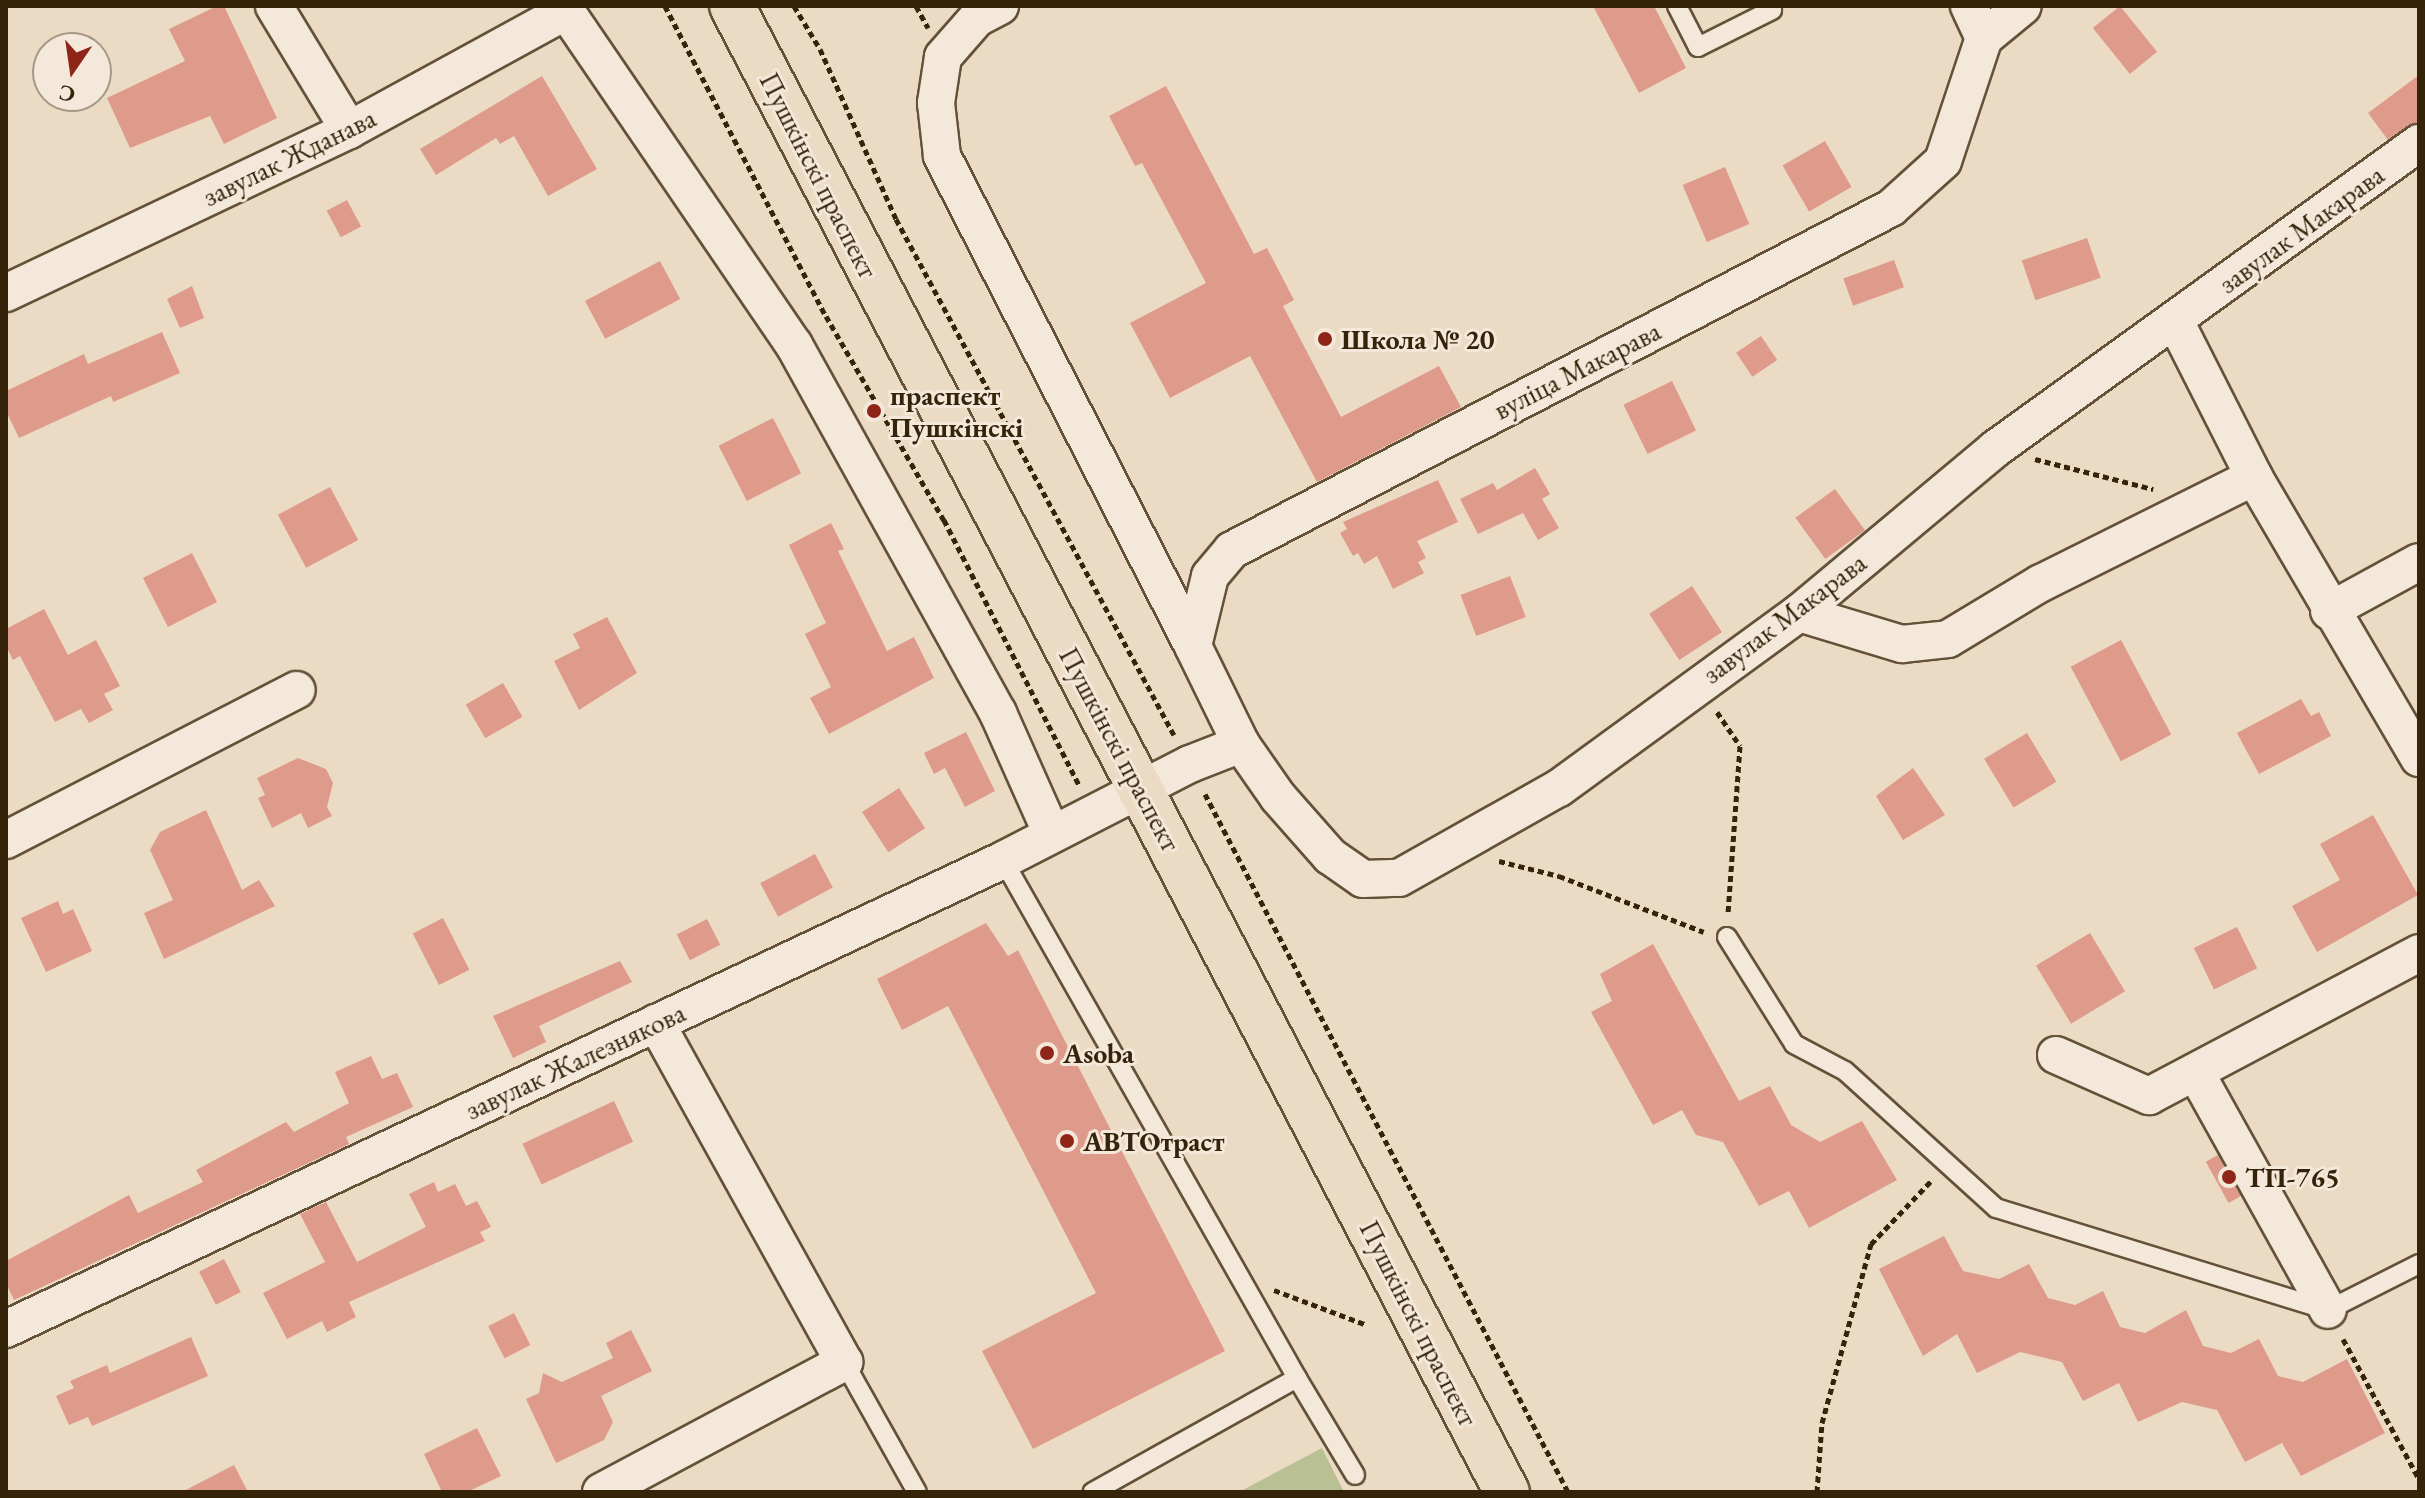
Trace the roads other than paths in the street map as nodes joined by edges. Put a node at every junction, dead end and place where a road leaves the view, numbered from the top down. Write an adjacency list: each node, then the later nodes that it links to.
1 (274, 6): 9 (street)
2 (732, 6): 21 (main road, Пушкінскі праспект)
3 (1677, 6): 7 (lane)
4 (2023, 6): 8 (street, вуліца Макарава)
5 (565, 8): 9 (street, завулак Жданава); 22 (street)
6 (983, 10): 17 (street)
7 (1772, 10)
8 (1976, 22): 17 (street, вуліца Макарава)
9 (349, 130): 11 (street, завулак Жданава)
10 (2419, 143): 12 (street, завулак Макарава)
11 (6, 293)
12 (2175, 321): 13 (street); 16 (street, завулак Макарава)
13 (2254, 477): 15 (street); 16 (street)
14 (2419, 562): 15 (street)
15 (2329, 611): 20 (street)
16 (1799, 613): 19 (street, завулак Макарава)
17 (1193, 646): 19 (street)
18 (297, 690): 23 (street)
19 (1241, 744): 21 (street)
20 (2419, 758)
21 (1140, 787): 22 (street, завулак Жалезнякова); 39 (main road, Пушкінскі праспект)
22 (1051, 832): 24 (street, завулак Жалезнякова)
23 (6, 840)
24 (1003, 860): 27 (street, завулак Жалезнякова); 34 (lane)
25 (1727, 937): 31 (lane)
26 (2419, 953): 29 (street)
27 (656, 1023): 32 (street, завулак Жалезнякова); 33 (street)
28 (2056, 1055): 29 (street)
29 (2196, 1073): 31 (street)
30 (2419, 1264): 31 (lane)
31 (2328, 1310)
32 (6, 1329)
33 (844, 1362): 36 (street); 37 (lane)
34 (1297, 1378): 35 (lane); 38 (lane)
35 (1355, 1475)
36 (601, 1492)
37 (917, 1492)
38 (1093, 1492)
39 (1507, 1492)

